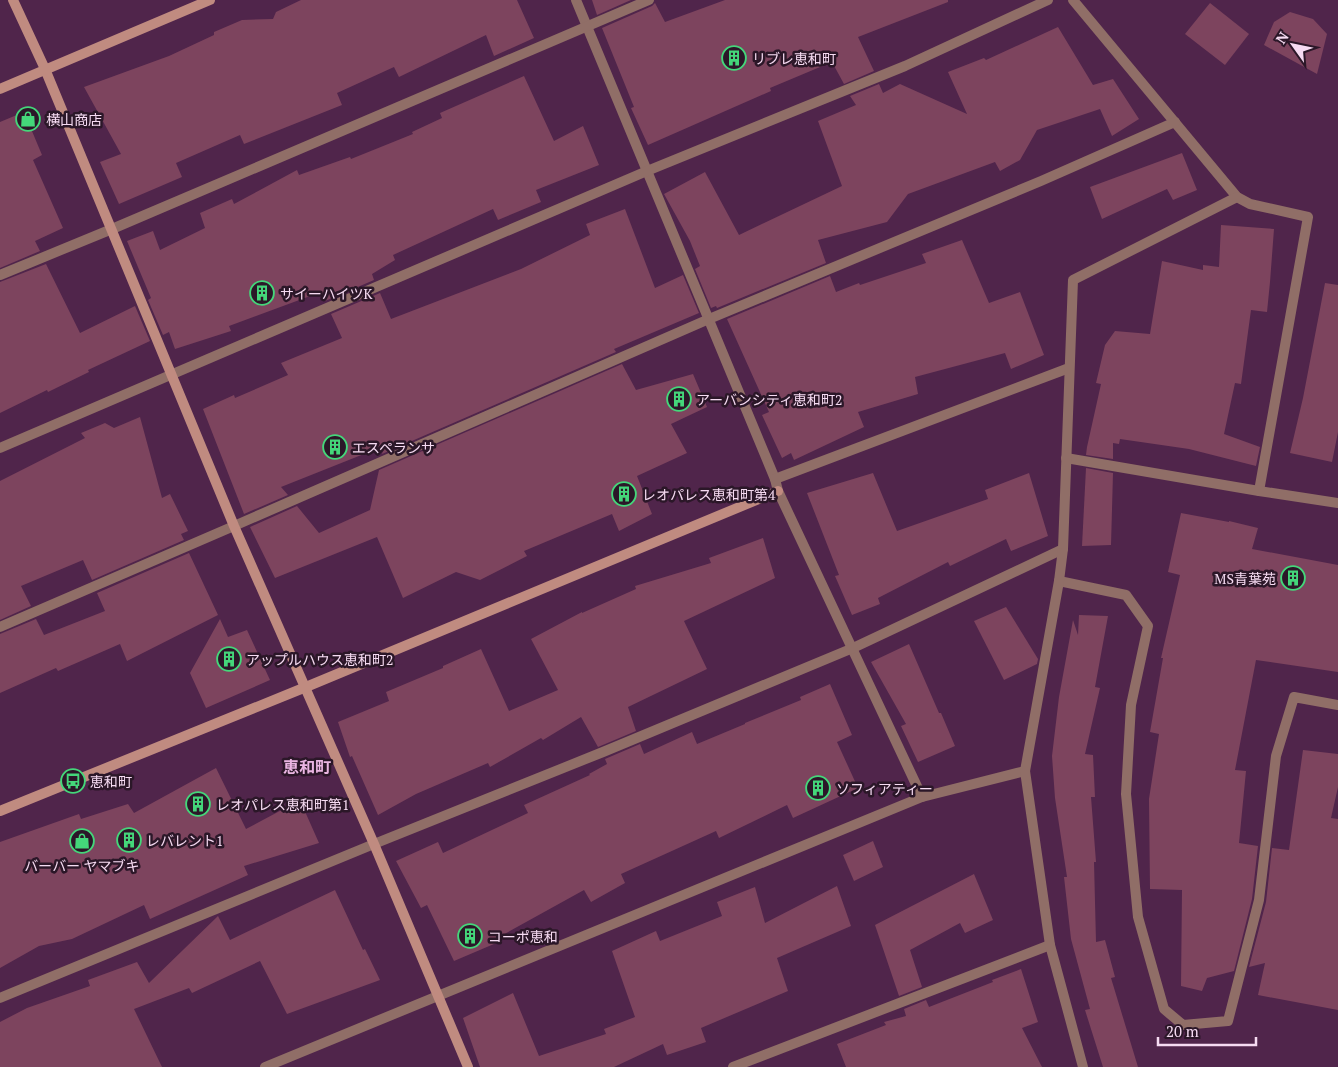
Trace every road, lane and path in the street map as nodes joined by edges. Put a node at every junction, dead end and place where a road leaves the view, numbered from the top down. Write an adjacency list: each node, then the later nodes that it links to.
1 (13, 0): 8 (street)
2 (210, 0): 8 (street)
3 (576, 0): 7 (street)
4 (648, 0): 7 (street)
5 (1048, 0): 11 (street)
6 (1073, 0): 10 (street)
7 (587, 26): 11 (street); 13 (street)
8 (45, 69): 9 (street); 13 (street)
9 (0, 89)
10 (1175, 122): 12 (street); 15 (street)
11 (647, 171): 15 (street); 17 (street)
12 (1237, 197): 16 (street); 22 (street)
13 (112, 229): 14 (street); 17 (street)
14 (0, 275)
15 (709, 319): 20 (street); 24 (street)
16 (1069, 368): 19 (street); 20 (street)
17 (172, 375): 18 (street); 24 (street)
18 (0, 448)
19 (1066, 458): 22 (street); 25 (street)
20 (775, 479): 21 (street)
21 (778, 491): 28 (street); 29 (street)
22 (1259, 491): 23 (street)
23 (1338, 503)
24 (234, 526): 27 (street); 29 (street)
25 (1062, 549): 26 (street); 28 (street)
26 (1059, 582): 30 (street); 31 (street)
27 (0, 627)
28 (853, 648): 32 (street); 34 (street)
29 (306, 687): 33 (street); 34 (street)
30 (1338, 705)
31 (1025, 771): 32 (street); 35 (street)
32 (922, 797): 36 (street)
33 (0, 811)
34 (374, 844): 36 (street); 37 (street)
35 (1050, 945): 40 (street); 41 (street)
36 (438, 996): 38 (street); 39 (street)
37 (0, 998)
38 (265, 1067)
39 (468, 1067)
40 (733, 1067)
41 (1083, 1067)

